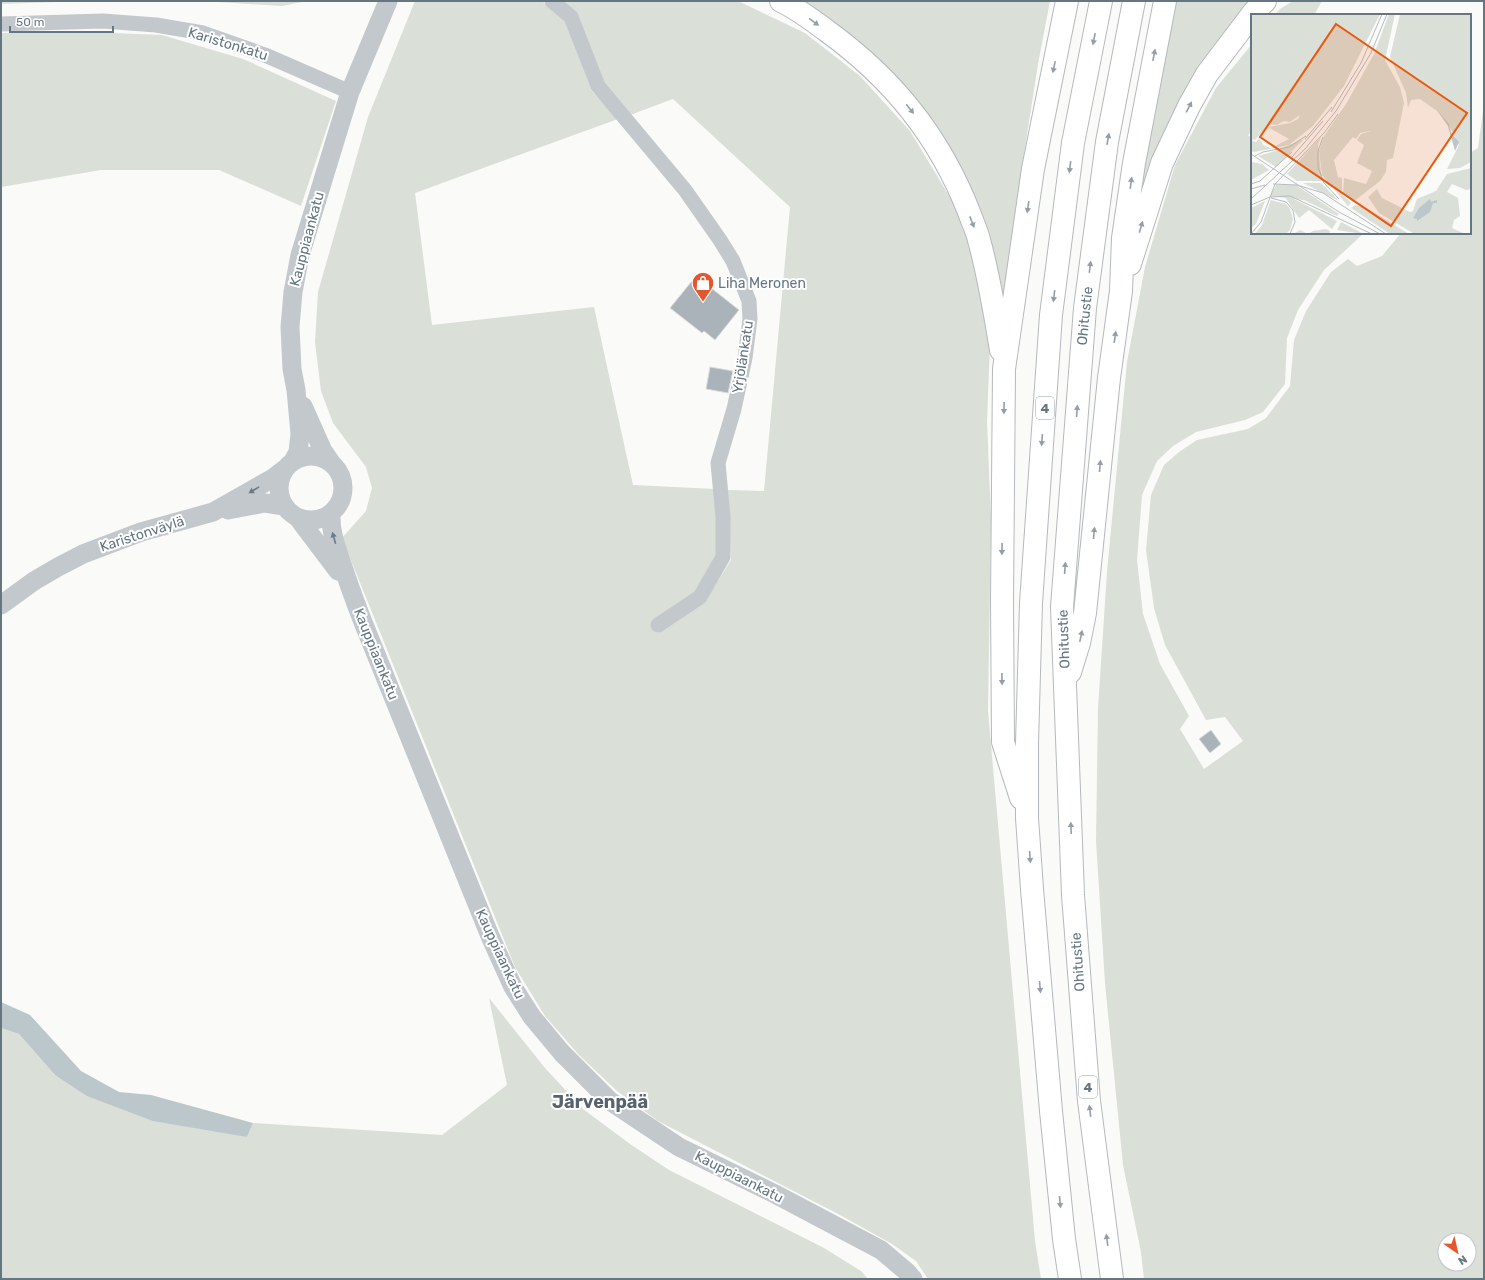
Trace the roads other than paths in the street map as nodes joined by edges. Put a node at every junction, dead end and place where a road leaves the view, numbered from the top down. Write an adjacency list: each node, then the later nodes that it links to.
1 (388, 1): 12 (street)
2 (552, 1): 24 (street, Yrjölänkatu)
3 (781, 1): 14 (highway, one-way to 14)
4 (1067, 1): 14 (highway, one-way to 14)
5 (1101, 1): 26 (highway, 4, one-way to 26)
6 (1134, 1): 25 (highway, Ohitustie / 4, one-way to 6)
7 (1165, 1): 13 (highway, one-way to 7)
8 (1265, 1): 9 (highway, one-way to 8)
9 (1252, 14)
10 (1251, 16): 13 (highway, one-way to 10)
11 (1, 24): 12 (street, Karistonkatu)
12 (350, 92): 15 (street, Kauppiaankatu)
13 (1121, 291): 25 (highway, one-way to 13)
14 (1004, 369): 26 (highway, one-way to 26)
15 (296, 390): 16 (street); 17 (street)
16 (332, 464): 17 (street); 20 (street)
17 (289, 465): 18 (street); 19 (street, Karistonväylä, one-way to 19)
18 (284, 506): 19 (street); 21 (street)
19 (213, 512): 23 (street, Karistonväylä)
20 (331, 512): 21 (street); 22 (street, Kauppiaankatu, one-way to 20)
21 (298, 518): 22 (street, Kauppiaankatu)
22 (350, 589): 27 (street, Kauppiaankatu)
23 (1, 605)
24 (658, 625)
25 (1066, 686): 29 (highway, Ohitustie / 4, one-way to 25)
26 (1027, 818): 28 (highway, 4, one-way to 28)
27 (913, 1279)
28 (1070, 1279)
29 (1112, 1279)

